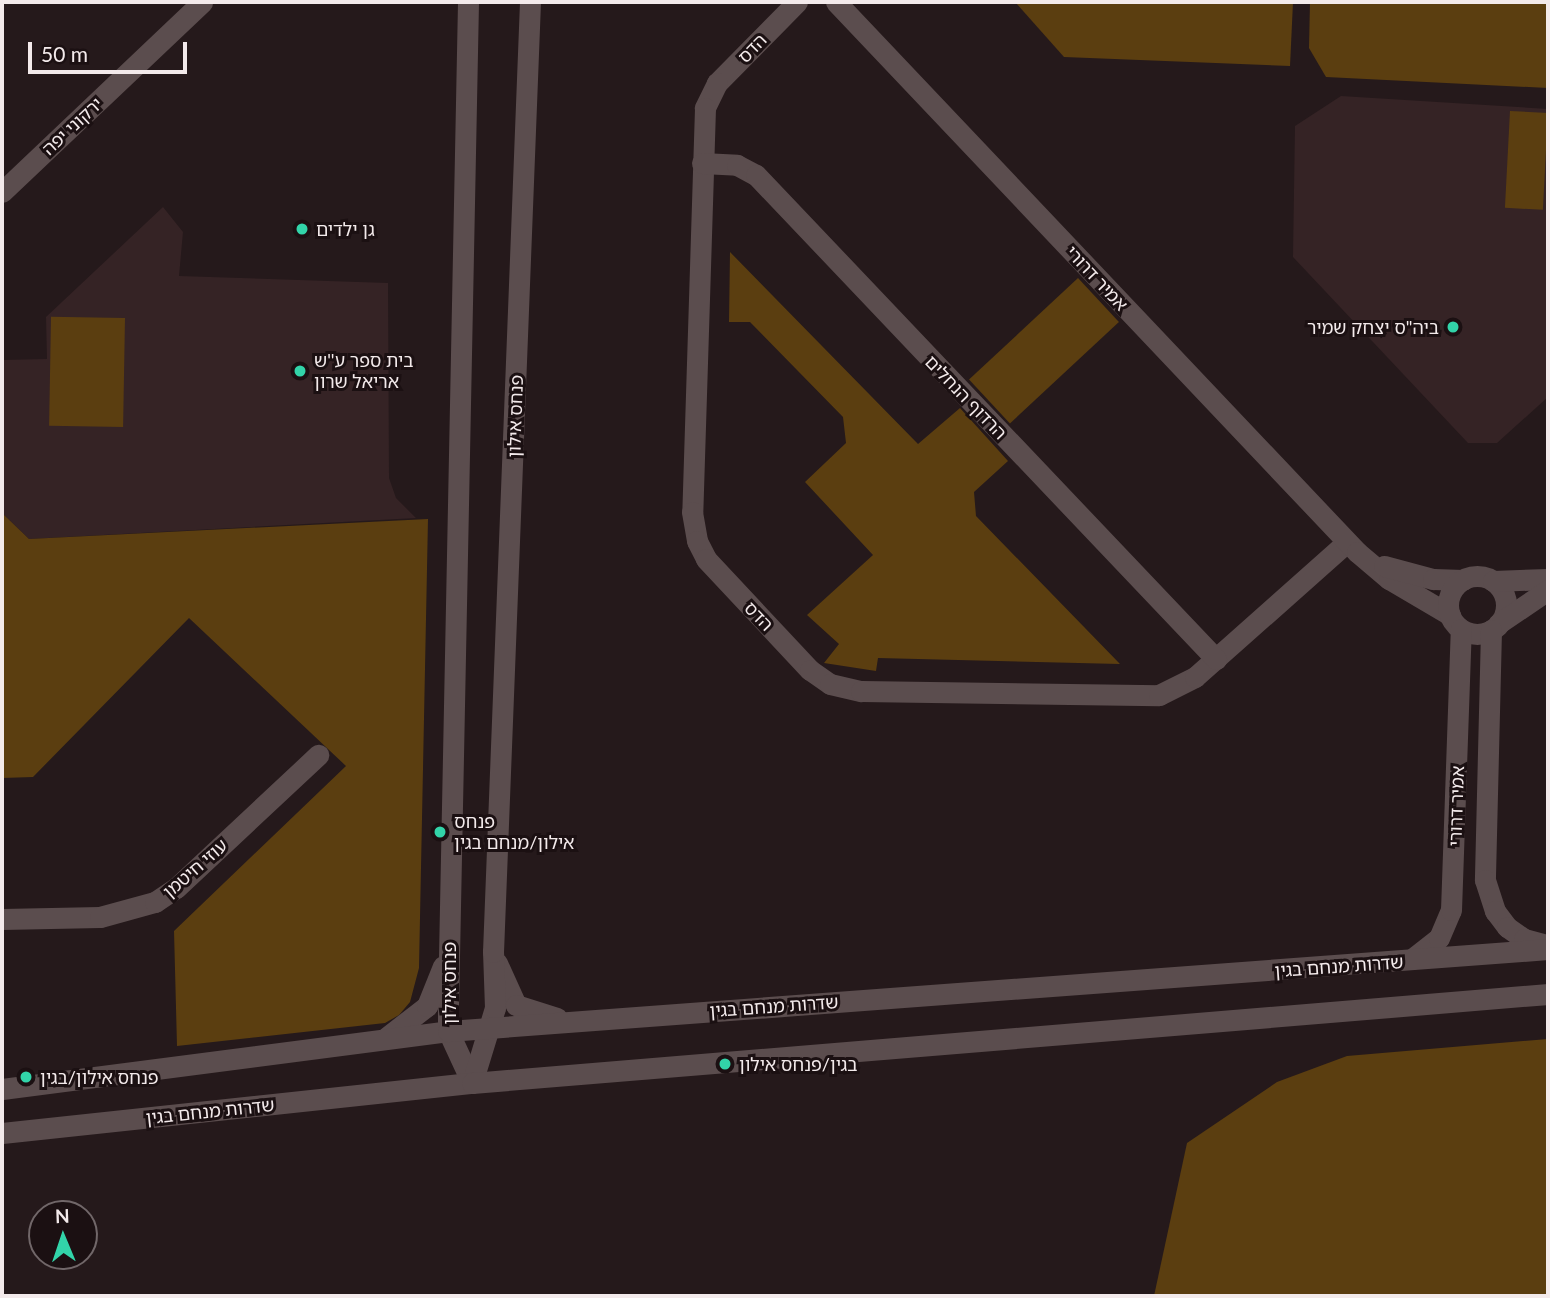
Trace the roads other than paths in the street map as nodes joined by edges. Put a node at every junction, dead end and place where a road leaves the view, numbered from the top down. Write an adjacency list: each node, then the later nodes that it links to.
1 (202, 2): 7 (street, ירקוני יפה)
2 (468, 2): 20 (street, פנחס אילון)
3 (530, 2): 19 (street, פנחס אילון)
4 (797, 2): 6 (street, הדס)
5 (836, 2): 8 (street, אמיר דרורי)
6 (702, 163): 15 (street, הרדוף הנחלים); 15 (street, הדס)
7 (2, 192)
8 (1353, 548): 10 (street, אמיר דרורי); 13 (street, אמיר דרורי); 15 (street, הדס)
9 (1548, 579): 11 (street)
10 (1462, 580): 11 (street); 13 (street)
11 (1493, 581): 14 (street)
12 (1548, 590): 14 (street)
13 (1455, 622): 14 (street); 21 (street, אמיר דרורי)
14 (1495, 627): 18 (street, אמיר דרורי)
15 (1216, 659)
16 (318, 755): 17 (street, עוזי חיטמן)
17 (2, 919)
18 (1548, 947): 21 (street, שדרות מנחם בגין)
19 (493, 952): 23 (street); 24 (street, פנחס אילון)
20 (448, 954): 25 (street, פנחס אילון); 26 (street)
21 (1405, 961): 23 (street, שדרות מנחם בגין)
22 (1548, 995): 27 (street, שדרות מנחם בגין)
23 (566, 1021): 24 (street, שדרות מנחם בגין)
24 (490, 1028): 25 (street, שדרות מנחם בגין); 27 (street, פנחס אילון)
25 (448, 1031): 26 (street, שדרות מנחם בגין); 27 (street, פנחס אילון)
26 (386, 1038): 28 (street, שדרות מנחם בגין)
27 (472, 1083): 29 (street, שדרות מנחם בגין)
28 (2, 1089)
29 (2, 1133)

